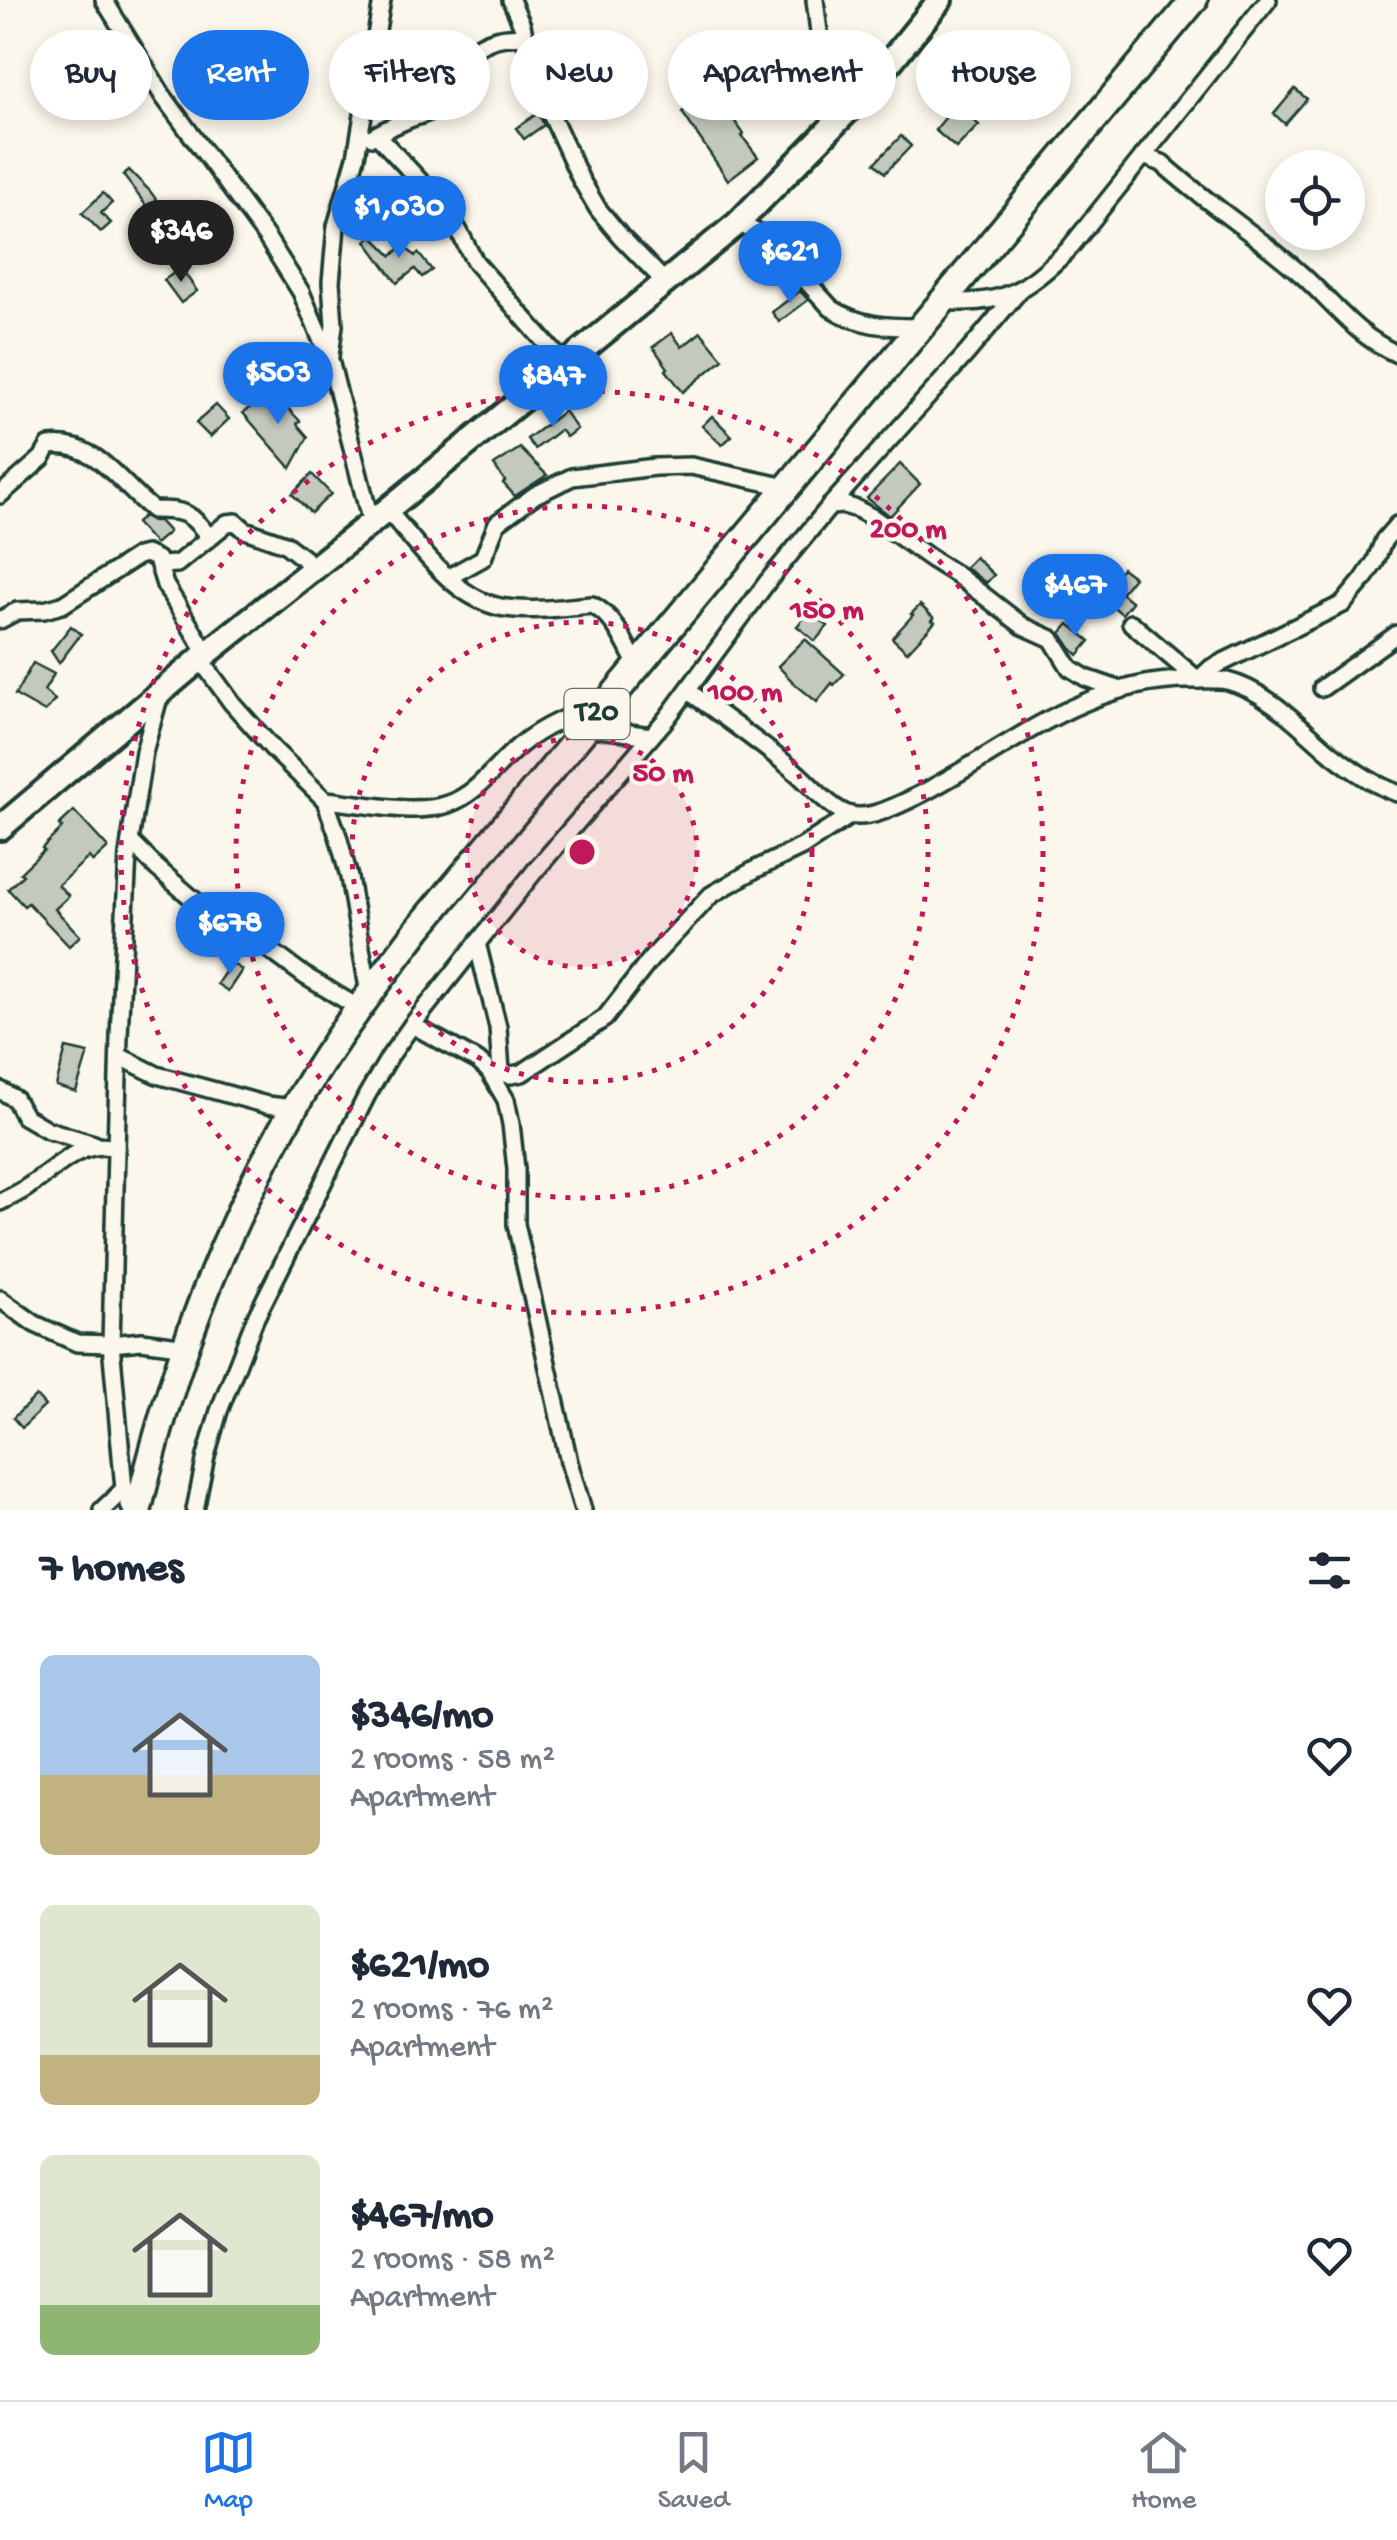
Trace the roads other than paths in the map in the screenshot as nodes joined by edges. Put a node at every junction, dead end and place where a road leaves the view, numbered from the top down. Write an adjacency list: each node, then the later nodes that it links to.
1 (104, 0): 21 (street)
2 (511, 0): 8 (street)
3 (815, 0): 11 (street)
4 (940, 0): 11 (street)
5 (1194, 0): 18 (main road, T20)
6 (1268, 0): 14 (street)
7 (379, 3): 13 (street)
8 (524, 30)
9 (510, 36): 12 (street)
10 (554, 120): 16 (street)
11 (833, 126): 15 (street)
12 (377, 135): 13 (street); 22 (street)
13 (358, 144): 21 (street)
14 (1143, 156): 17 (street); 20 (street)
15 (738, 223): 16 (street); 19 (street)
16 (666, 282): 22 (street)
17 (1019, 291): 18 (street); 25 (street)
18 (941, 300): 19 (main road, T20)
19 (918, 328): 23 (main road, T20)
20 (1397, 354)
21 (330, 360): 26 (street)
22 (565, 365): 26 (street)
23 (786, 487): 31 (street); 36 (main road, T20)
24 (0, 494): 28 (street)
25 (830, 506): 39 (street); 40 (street)
26 (379, 517): 30 (street); 31 (street)
27 (1397, 525): 37 (street)
28 (210, 538): 29 (street); 30 (street)
29 (160, 565): 32 (street); 35 (street)
30 (315, 567): 35 (street)
31 (449, 577): 36 (street)
32 (0, 620)
33 (1130, 622): 37 (street)
34 (1397, 634): 38 (street)
35 (204, 656): 41 (street); 46 (street)
36 (637, 666): 42 (main road, T20)
37 (1198, 680): 39 (street); 45 (street)
38 (1322, 688)
39 (1118, 689): 47 (street)
40 (688, 691): 44 (street); 47 (street)
41 (160, 694): 48 (street); 49 (street)
42 (606, 704): 43 (main road, T20); 46 (street)
43 (586, 727): 44 (street); 51 (main road, T20)
44 (651, 736): 50 (street)
45 (1397, 793)
46 (325, 800): 51 (street)
47 (850, 815): 54 (street)
48 (0, 828)
49 (130, 841): 51 (street); 53 (street)
50 (476, 943): 52 (street); 54 (street)
51 (364, 1001): 56 (main road, T20)
52 (412, 1025): 54 (street); 65 (street)
53 (119, 1056): 56 (street); 58 (street)
54 (495, 1071): 66 (street)
55 (0, 1090): 57 (street)
56 (294, 1108): 62 (main road, T20)
57 (98, 1145): 58 (street); 59 (street)
58 (116, 1148): 61 (street)
59 (0, 1202)
60 (0, 1299): 61 (street)
61 (111, 1344): 62 (street); 63 (street)
62 (186, 1347): 63 (main road, T20)
63 (131, 1503): 64 (street)
64 (102, 1510)
65 (195, 1510)
66 (583, 1510)

